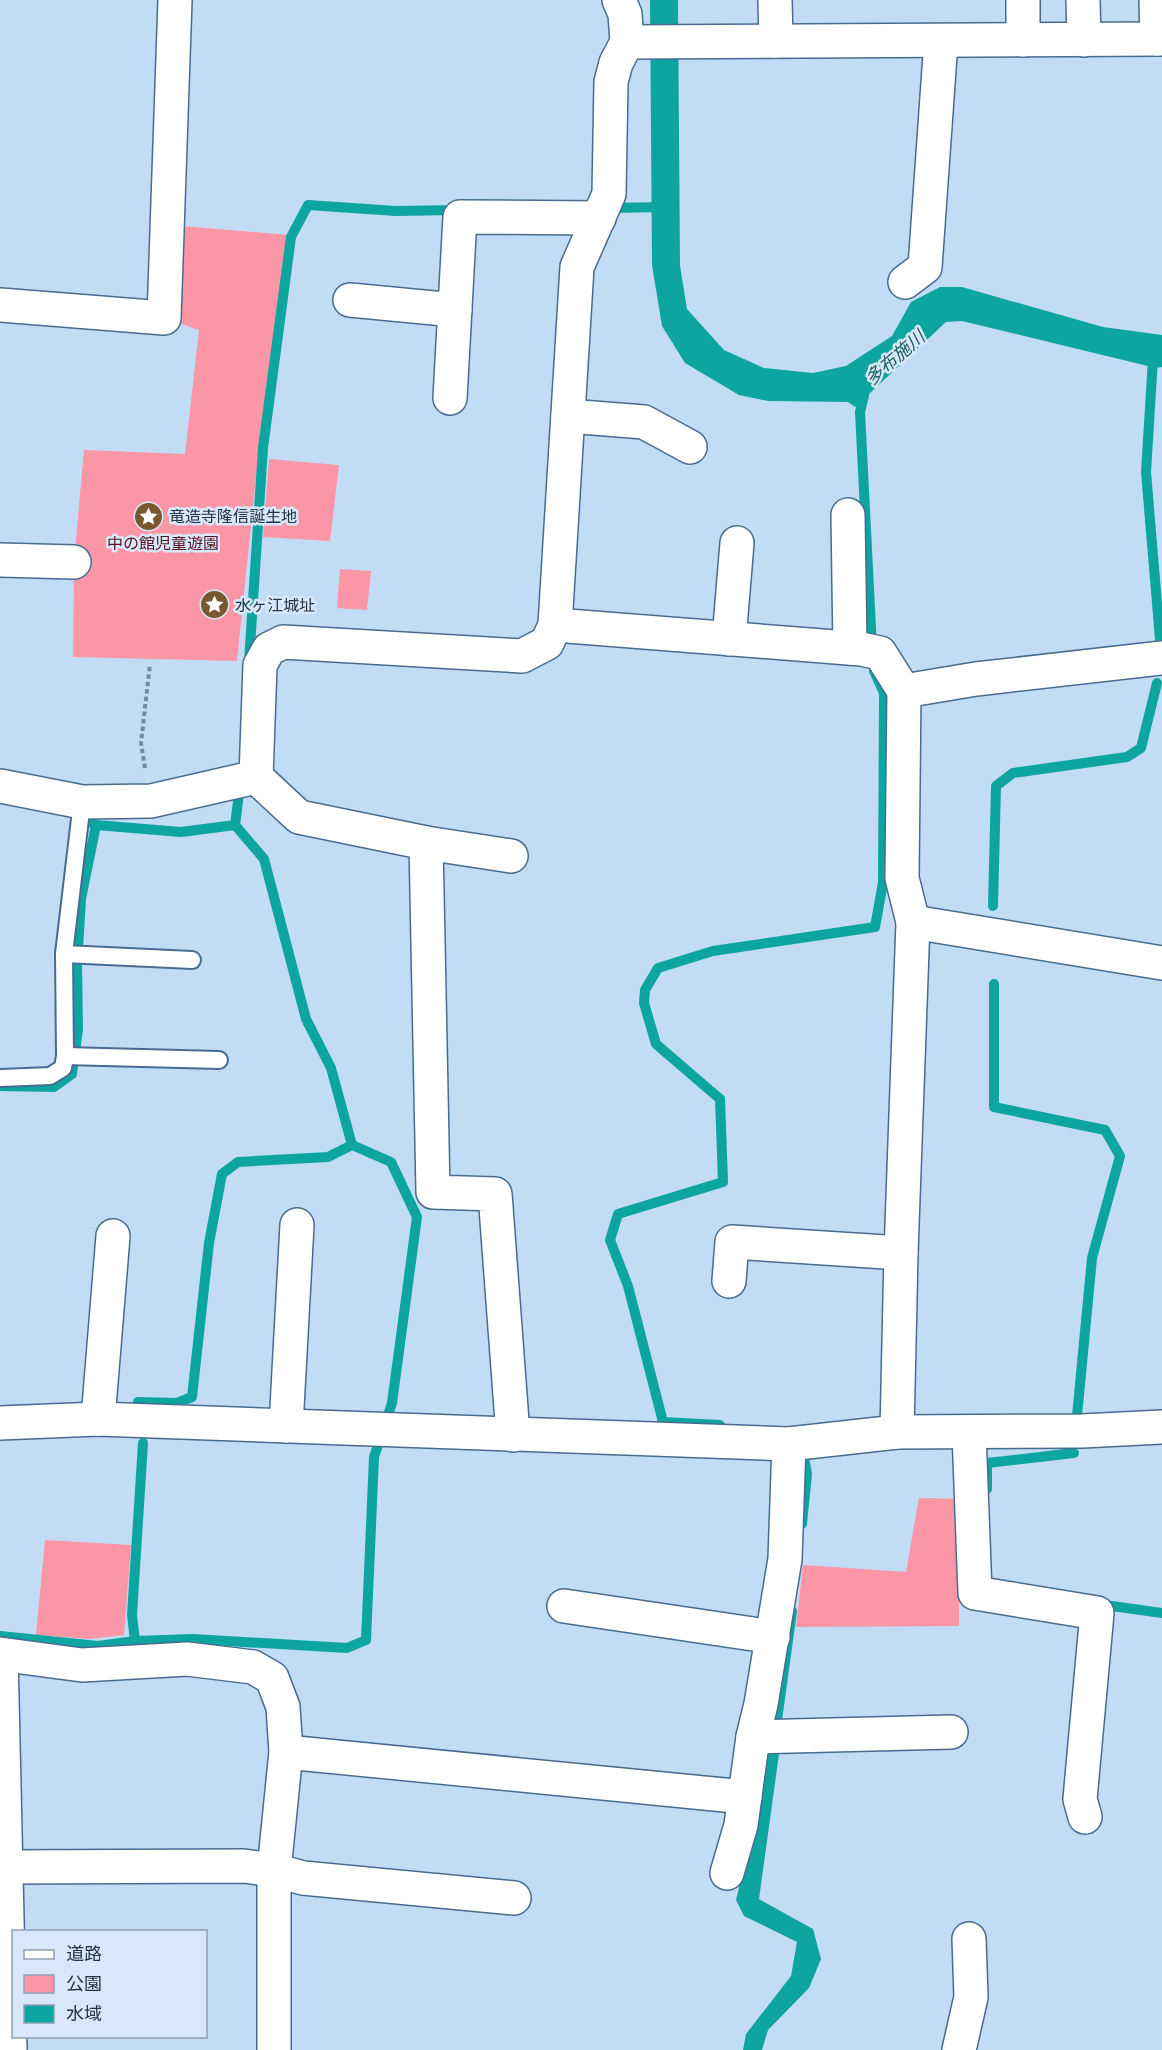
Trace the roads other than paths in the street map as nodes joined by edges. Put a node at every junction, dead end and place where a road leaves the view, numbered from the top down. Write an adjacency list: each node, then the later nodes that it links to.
1 (175, 0): 16 (street)
2 (619, 0): 12 (street)
3 (775, 0): 10 (street)
4 (1023, 0): 8 (street)
5 (1083, 0): 9 (street)
6 (1156, 0): 7 (street)
7 (1160, 39): 9 (street)
8 (1023, 40): 9 (street); 11 (street)
9 (1084, 40)
10 (776, 41): 11 (street); 12 (street)
11 (942, 41): 14 (street)
12 (636, 42): 13 (street)
13 (604, 206): 17 (street); 19 (street)
14 (905, 282)
15 (350, 300): 17 (street)
16 (0, 305)
17 (455, 310): 18 (street)
18 (450, 398)
19 (568, 416): 20 (street); 25 (street)
20 (690, 447)
21 (848, 515): 27 (street)
22 (737, 543): 26 (street)
23 (0, 560): 24 (street)
24 (75, 562)
25 (555, 626): 26 (street); 30 (street)
26 (729, 639): 27 (street)
27 (863, 650): 29 (street)
28 (1162, 658): 29 (street)
29 (904, 691): 35 (street)
30 (245, 780): 32 (street); 33 (street)
31 (0, 786): 32 (street)
32 (80, 814): 36 (lane)
33 (426, 843): 34 (street); 52 (street)
34 (511, 856)
35 (913, 922): 38 (street); 44 (street)
36 (64, 954): 37 (lane); 39 (lane)
37 (192, 960)
38 (1162, 963)
39 (65, 1056): 40 (lane); 41 (lane)
40 (219, 1060)
41 (0, 1078)
42 (297, 1226): 48 (street)
43 (113, 1236): 46 (street)
44 (901, 1253): 45 (street); 50 (street)
45 (729, 1281)
46 (98, 1419): 47 (street); 48 (street)
47 (0, 1423)
48 (286, 1426): 52 (street)
49 (1162, 1427): 51 (street)
50 (897, 1432): 51 (street); 53 (street)
51 (969, 1432): 61 (street)
52 (513, 1435): 53 (street)
53 (797, 1443): 55 (street)
54 (564, 1606): 55 (street)
55 (772, 1637): 58 (street)
56 (0, 1654): 59 (street); 62 (street)
57 (951, 1732): 58 (street)
58 (753, 1737): 60 (street)
59 (286, 1752): 60 (street); 63 (street)
60 (745, 1797): 64 (street)
61 (1086, 1817)
62 (5, 1867): 63 (street); 67 (street)
63 (274, 1870): 65 (street); 68 (street)
64 (727, 1873)
65 (514, 1898)
66 (969, 1939): 69 (street)
67 (9, 2050)
68 (274, 2050)
69 (959, 2050)

